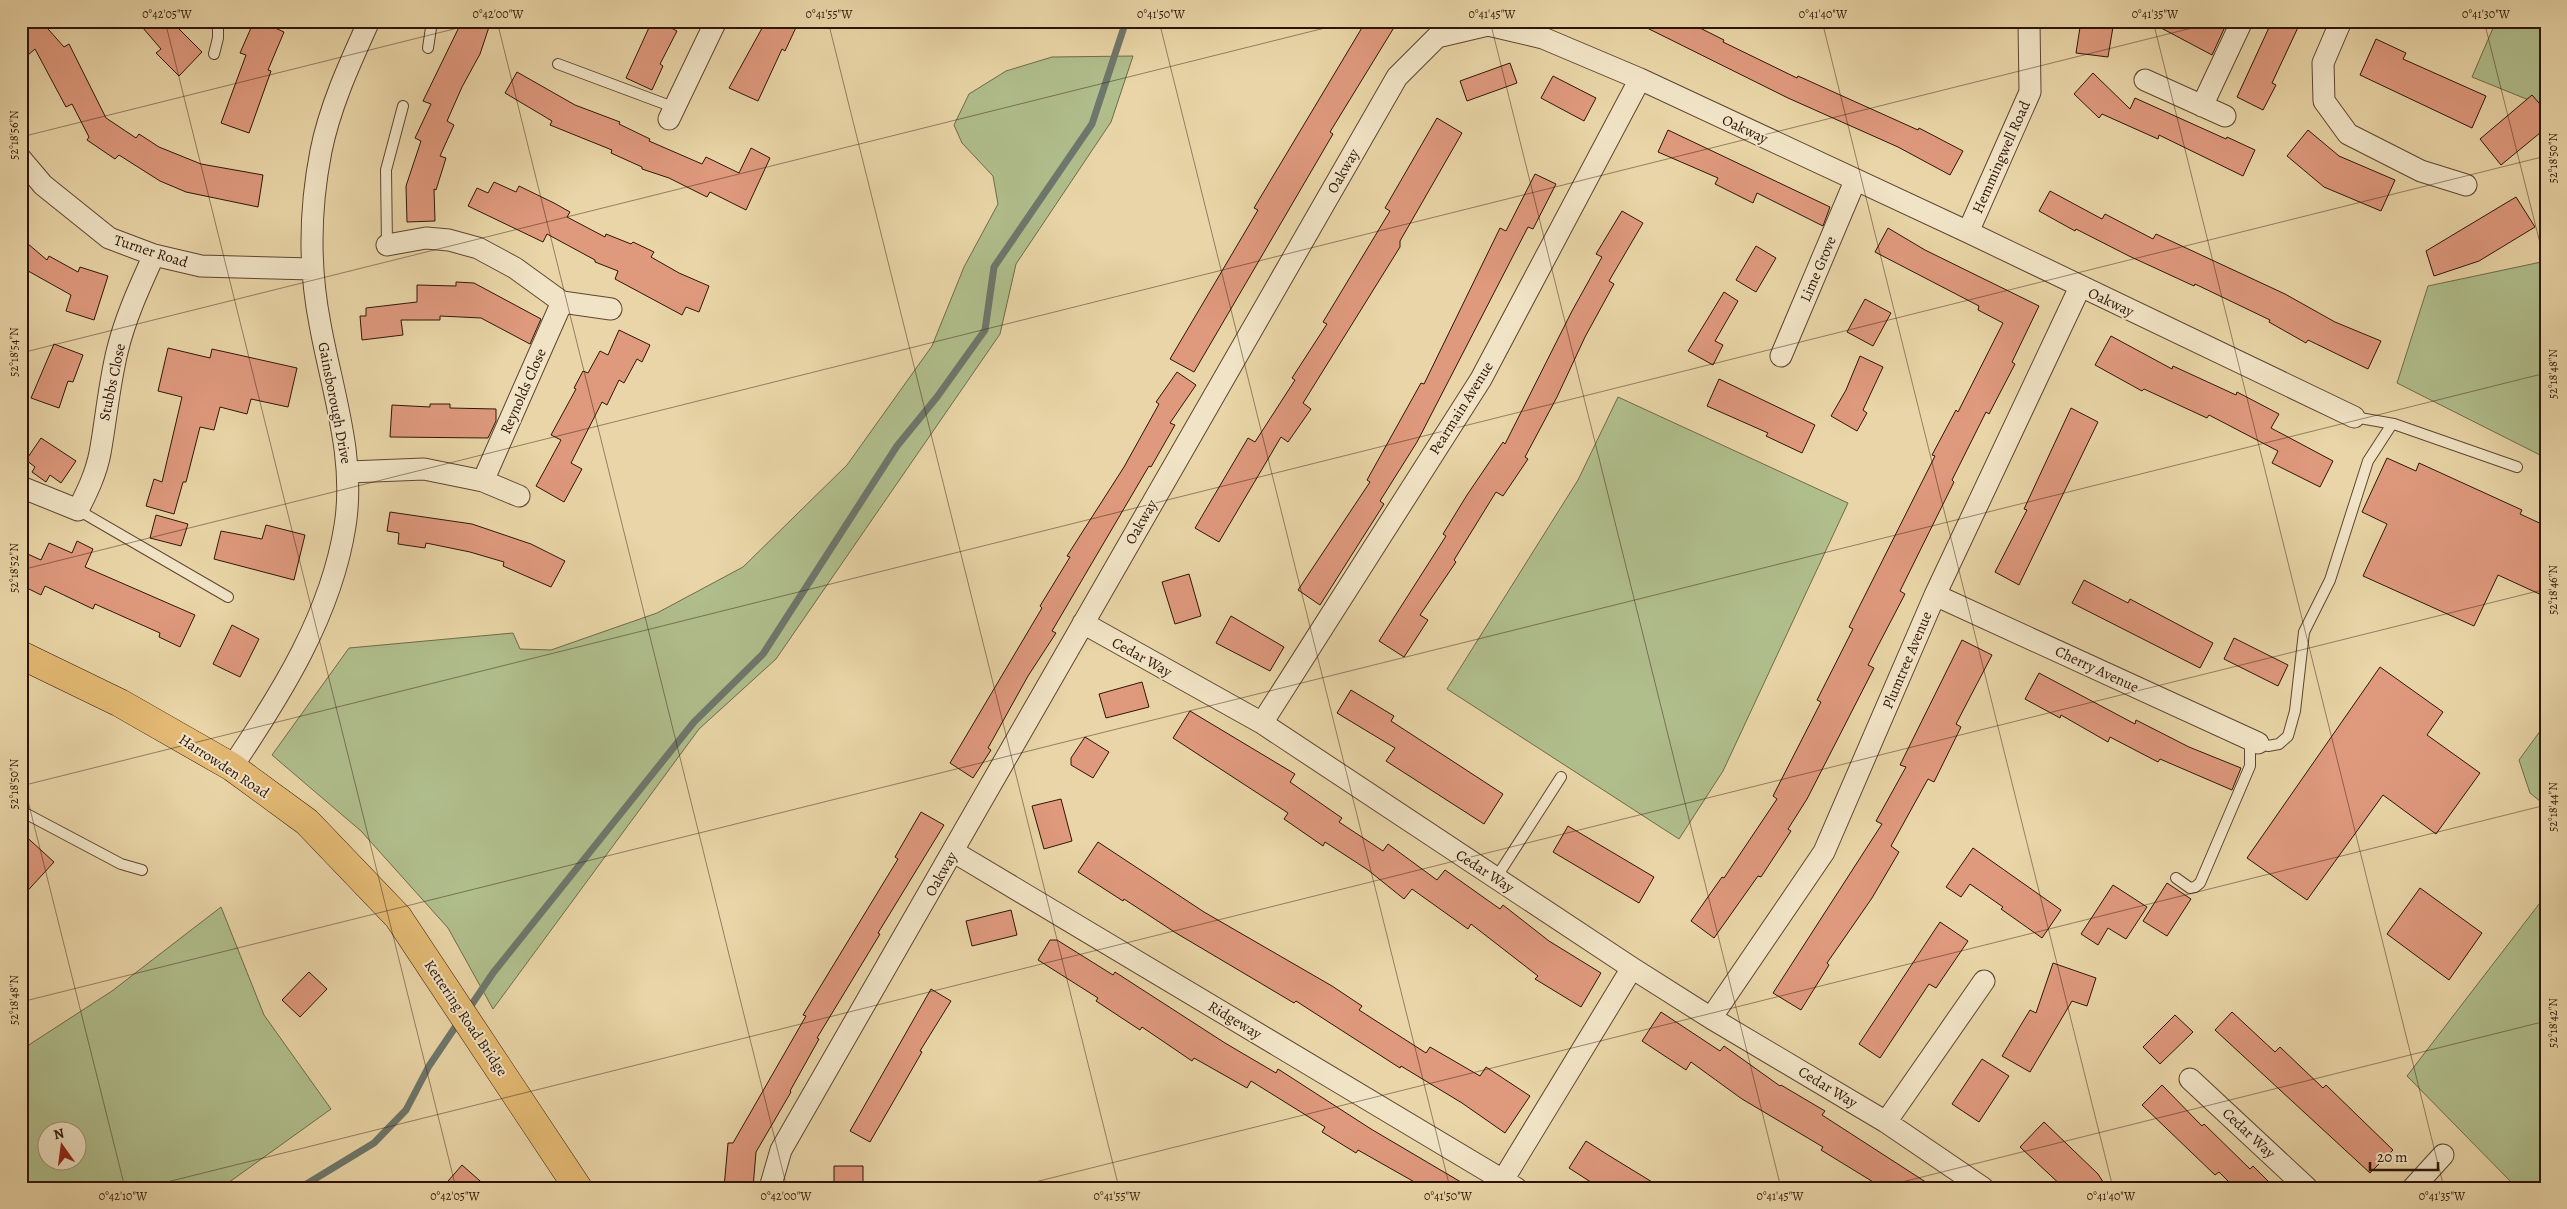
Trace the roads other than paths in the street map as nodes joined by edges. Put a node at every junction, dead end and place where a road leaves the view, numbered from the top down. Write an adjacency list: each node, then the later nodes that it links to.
1 (218, 21): 9 (lane)
2 (369, 21): 23 (street, Gainsborough Drive)
3 (432, 21): 8 (lane)
4 (716, 21): 15 (street)
5 (2029, 21): 20 (street, Hemmingwell Road)
6 (2242, 21): 14 (street)
7 (2341, 21): 19 (street)
8 (428, 48)
9 (214, 54)
10 (558, 64): 15 (lane)
11 (1640, 79): 18 (street, Oakway); 38 (street, Oakway); 40 (street, Pearmain Avenue)
12 (2145, 80): 14 (street)
13 (403, 106): 21 (lane)
14 (2202, 106): 16 (street)
15 (671, 113)
16 (2225, 116)
17 (21, 159): 22 (street, Turner Road)
18 (1855, 181): 20 (street, Oakway); 27 (street, Lime Grove)
19 (2466, 185)
20 (1968, 232): 24 (street, Oakway)
21 (387, 245): 25 (street)
22 (154, 255): 23 (street, Turner Road); 35 (street, Stubbs Close)
23 (312, 269): 31 (street, Gainsborough Drive)
24 (2080, 288): 28 (street, Oakway); 36 (street, Plumtree Avenue)
25 (562, 302): 26 (street); 32 (street, Reynolds Close)
26 (611, 309)
27 (1781, 356)
28 (2354, 418): 29 (lane)
29 (2392, 424): 30 (lane); 41 (lane)
30 (2517, 467)
31 (349, 472): 32 (street); 42 (street, Gainsborough Drive)
32 (483, 481): 34 (street)
33 (21, 487): 35 (street)
34 (519, 496)
35 (78, 510): 37 (lane)
36 (1935, 595): 41 (street, Cherry Avenue); 52 (street, Plumtree Avenue)
37 (228, 597)
38 (1083, 623): 40 (street, Cedar Way); 45 (street, Oakway)
39 (21, 656): 42 (main road, Harrowden Road)
40 (1262, 723): 47 (street, Cedar Way)
41 (2254, 741): 48 (lane)
42 (232, 767): 49 (main road, Harrowden Road)
43 (1562, 777): 47 (lane)
44 (21, 811): 46 (lane)
45 (954, 852): 56 (street, Ridgeway); 58 (street, Oakway)
46 (142, 870)
47 (1496, 878): 50 (street, Cedar Way)
48 (2176, 878)
49 (398, 917): 57 (main road, Kettering Road Bridge)
50 (1632, 968): 52 (street, Cedar Way); 56 (street)
51 (1984, 981): 54 (street)
52 (1711, 1018): 54 (street, Cedar Way)
53 (2190, 1079): 60 (street, Cedar Way)
54 (1886, 1122): 59 (street, Cedar Way)
55 (2444, 1155): 61 (street)
56 (1510, 1184)
57 (578, 1188)
58 (770, 1188)
59 (1983, 1188)
60 (2307, 1188)
61 (2413, 1188)

